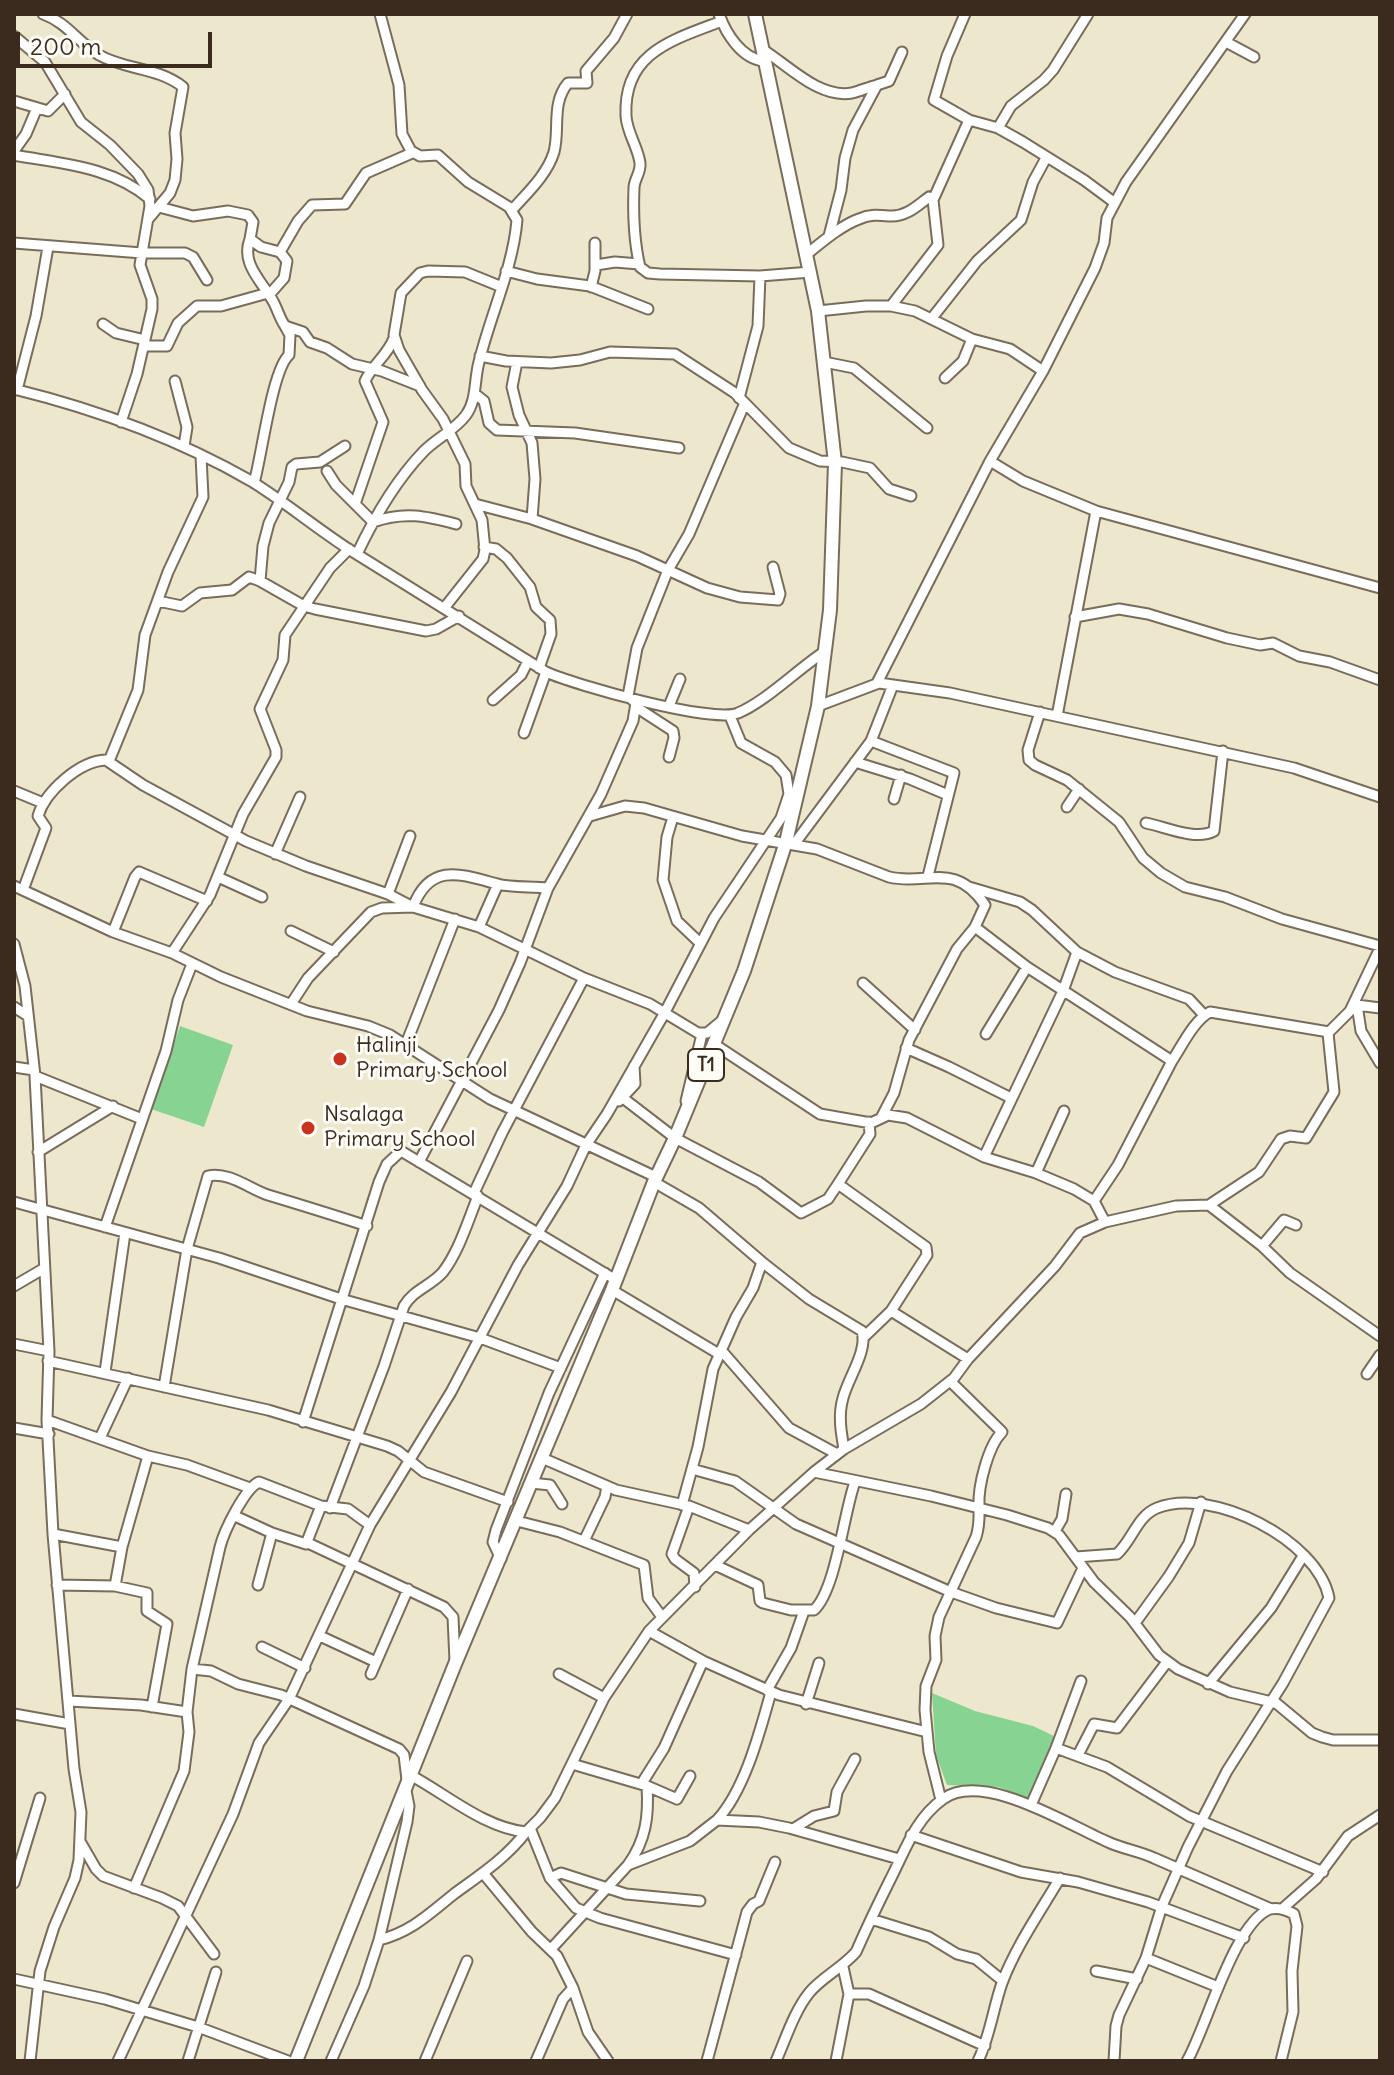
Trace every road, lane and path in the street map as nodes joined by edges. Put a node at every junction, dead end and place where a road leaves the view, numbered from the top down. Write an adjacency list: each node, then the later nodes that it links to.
1 (43, 14): 26 (street)
2 (380, 14): 21 (street)
3 (627, 14): 27 (street)
4 (755, 14): 12 (highway, T1)
5 (965, 14): 18 (street)
6 (1088, 14): 19 (street)
7 (1245, 14): 10 (street)
8 (720, 18): 12 (street); 37 (street)
9 (14, 36): 15 (street)
10 (1226, 42): 13 (street); 25 (street)
11 (902, 52): 14 (street)
12 (763, 55): 14 (street); 36 (highway, T1)
13 (1254, 57)
14 (877, 85): 29 (street)
15 (65, 94): 17 (street); 23 (street)
16 (14, 101): 17 (street)
17 (37, 108): 20 (street)
18 (969, 120): 19 (street); 24 (street)
19 (998, 128): 22 (street)
20 (14, 153): 23 (street)
21 (412, 153): 27 (street); 34 (street)
22 (1046, 158): 25 (street); 49 (street)
23 (150, 199): 28 (street)
24 (933, 200): 29 (street); 46 (street)
25 (1115, 203): 59 (street)
26 (159, 207): 28 (street); 30 (street)
27 (512, 210): 39 (street)
28 (149, 218): 35 (street)
29 (829, 236): 36 (street)
30 (250, 239): 34 (street); 45 (street)
31 (14, 243): 33 (street)
32 (595, 243): 38 (street)
33 (48, 247): 35 (street); 63 (street)
34 (280, 252): 45 (street)
35 (142, 253): 42 (street); 54 (street)
36 (807, 254): 40 (highway, T1)
37 (639, 264): 38 (street); 41 (street)
38 (596, 265): 44 (street)
39 (506, 271): 43 (street); 44 (street)
40 (811, 272): 41 (street); 48 (highway, T1)
41 (760, 276): 65 (street)
42 (207, 280)
43 (502, 287): 52 (street); 55 (street)
44 (591, 287): 47 (street)
45 (268, 294): 51 (street); 54 (street)
46 (891, 306): 48 (street); 49 (street)
47 (648, 309)
48 (818, 311): 57 (highway, T1)
49 (932, 318): 53 (street)
50 (103, 324): 54 (street)
51 (285, 326): 58 (street); 77 (street)
52 (394, 335): 58 (street); 62 (street)
53 (972, 339): 59 (street); 60 (street)
54 (145, 343): 66 (street)
55 (480, 356): 56 (street); 64 (street)
56 (517, 362): 65 (street); 69 (street)
57 (824, 362): 67 (street); 75 (highway, T1)
58 (371, 369): 62 (street); 80 (street)
59 (1043, 371): 74 (street)
60 (945, 378)
61 (175, 381): 70 (street)
62 (420, 386): 68 (street)
63 (15, 390): 66 (street)
64 (474, 393): 68 (street); 69 (street)
65 (742, 401): 75 (street); 89 (street)
66 (121, 422): 70 (street)
67 (927, 428)
68 (448, 431): 81 (street); 84 (street)
69 (526, 431): 72 (street); 83 (street)
70 (184, 446): 73 (street)
71 (345, 446): 79 (street)
72 (679, 448)
73 (201, 456): 77 (street); 92 (street)
74 (990, 461): 82 (street); 102 (street)
75 (835, 463): 78 (street); 97 (highway, T1)
76 (327, 471): 80 (street)
77 (254, 483): 79 (street)
78 (911, 496)
79 (281, 501): 87 (street); 90 (street)
80 (355, 504): 84 (street)
81 (475, 504): 83 (street); 86 (street)
82 (1096, 511): 91 (street); 96 (street)
83 (532, 519): 89 (street)
84 (373, 522): 85 (street); 87 (street)
85 (456, 524)
86 (484, 547): 94 (street); 99 (street)
87 (353, 552): 93 (street); 94 (street)
88 (773, 567): 89 (street)
89 (668, 570): 104 (street)
90 (260, 581): 92 (street); 93 (street)
91 (1380, 588)
92 (158, 601): 116 (street)
93 (304, 606): 95 (street); 130 (street)
94 (445, 607): 95 (street)
95 (459, 616): 98 (street)
96 (1075, 617): 101 (street); 111 (street)
97 (824, 652): 107 (highway, T1); 110 (street)
98 (528, 661): 99 (street); 105 (street)
99 (542, 670): 104 (street); 112 (street)
100 (680, 679): 106 (street)
101 (1380, 680)
102 (877, 683): 103 (street); 107 (street)
103 (893, 685): 109 (street); 113 (street)
104 (628, 696): 106 (street); 108 (street)
105 (493, 700)
106 (669, 706): 110 (street)
107 (818, 706): 133 (highway, T1)
108 (636, 707): 115 (street); 127 (street)
109 (1040, 712): 111 (street); 119 (street)
110 (730, 716): 132 (street)
111 (1057, 716): 114 (street)
112 (524, 733)
113 (871, 741): 117 (street); 121 (street)
114 (1223, 751): 123 (street); 129 (street)
115 (669, 757)
116 (109, 761): 125 (street); 130 (street)
117 (855, 762): 118 (street); 133 (street)
118 (901, 775): 121 (street); 124 (street)
119 (1079, 789): 126 (street); 152 (street)
120 (14, 791): 125 (street)
121 (948, 795): 135 (street)
122 (300, 797): 134 (street)
123 (1380, 797)
124 (894, 799)
125 (43, 803): 139 (street)
126 (1067, 807)
127 (590, 816): 128 (street); 140 (street)
128 (673, 817): 132 (street); 150 (street)
129 (1146, 823)
130 (234, 835): 134 (street); 136 (street)
131 (410, 836): 141 (street)
132 (768, 840): 133 (street); 150 (street)
133 (790, 843): 135 (street); 169 (highway, T1)
134 (275, 854): 141 (street)
135 (928, 876): 138 (street)
136 (218, 877): 142 (street); 143 (street)
137 (498, 884): 140 (street); 144 (street); 146 (street)
138 (965, 886): 147 (street); 155 (street)
139 (18, 888): 149 (street)
140 (548, 888): 153 (street)
141 (388, 894): 144 (street)
142 (262, 897)
143 (207, 901): 149 (street); 156 (street)
144 (413, 907): 145 (street); 154 (street)
145 (455, 919): 146 (street); 174 (street)
146 (479, 927): 153 (street)
147 (975, 927): 158 (street); 170 (street)
148 (291, 931): 154 (street)
149 (113, 932): 156 (street)
150 (700, 943): 166 (street)
151 (14, 944): 168 (street)
152 (1380, 947): 163 (street)
153 (525, 949): 159 (street); 182 (street)
154 (334, 952): 162 (street)
155 (1077, 952): 161 (street); 167 (street)
156 (172, 953): 157 (street)
157 (192, 964): 162 (street); 191 (street)
158 (1027, 967): 161 (street); 173 (street)
159 (584, 978): 166 (street); 187 (street)
160 (863, 983): 170 (street)
161 (1063, 991): 178 (street); 184 (street)
162 (291, 1004): 174 (street)
163 (1356, 1004): 165 (street); 171 (street); 177 (street)
164 (14, 1007): 168 (street)
165 (1380, 1008)
166 (664, 1014): 172 (street); 179 (street)
167 (1204, 1015): 171 (street); 178 (street)
168 (28, 1016): 181 (street)
169 (724, 1019): 172 (street); 175 (highway, T1)
170 (915, 1030): 176 (street)
171 (1329, 1032): 204 (street)
172 (702, 1034): 189 (street)
173 (986, 1034)
174 (406, 1044): 182 (street)
175 (714, 1044): 189 (highway, T1); 192 (street)
176 (906, 1048): 184 (street); 190 (street)
177 (1379, 1060)
178 (1172, 1061): 202 (street)
179 (634, 1066): 183 (street); 188 (street)
180 (14, 1067): 181 (street)
181 (34, 1073): 185 (street); 195 (street)
182 (461, 1082): 187 (street); 197 (street)
183 (623, 1098): 188 (street); 193 (street)
184 (1011, 1098): 196 (street)
185 (113, 1106): 191 (street); 195 (street)
186 (1064, 1111): 198 (street)
187 (514, 1112): 194 (street); 201 (street)
188 (607, 1114): 194 (street)
189 (684, 1117): 193 (highway, T1)
190 (881, 1118): 192 (street); 196 (street)
191 (142, 1119): 209 (street)
192 (869, 1122): 200 (street)
193 (675, 1138): 199 (highway, T1); 200 (street)
194 (586, 1145): 199 (street); 211 (street)
195 (38, 1152): 205 (street)
196 (984, 1157): 198 (street)
197 (419, 1162): 201 (street); 208 (street)
198 (1036, 1173): 202 (street)
199 (655, 1179): 214 (street); 216 (highway, T1)
200 (838, 1184): 219 (street)
201 (476, 1194): 211 (street); 220 (street)
202 (1094, 1201): 206 (street)
203 (14, 1202): 205 (street)
204 (1209, 1205): 206 (street); 212 (street)
205 (40, 1209): 209 (street); 215 (street)
206 (1105, 1222): 228 (street)
207 (1296, 1225): 212 (street)
208 (367, 1226): 213 (street); 218 (street)
209 (105, 1227): 210 (street)
210 (125, 1233): 213 (street); 230 (street)
211 (538, 1234): 216 (street); 223 (street)
212 (1262, 1246): 221 (street)
213 (187, 1249): 218 (street); 234 (street)
214 (762, 1262): 222 (street); 225 (street)
215 (43, 1269): 217 (street); 227 (street)
216 (611, 1281): 225 (street); 229 (street); 243 (highway, T1)
217 (14, 1286)
218 (341, 1299): 220 (street); 236 (street)
219 (891, 1311): 222 (street); 228 (street)
220 (401, 1316): 223 (street); 240 (street)
221 (1380, 1336)
222 (864, 1337): 241 (street)
223 (480, 1338): 229 (street); 244 (street)
224 (14, 1344): 227 (street)
225 (720, 1352): 241 (street); 245 (street)
226 (1380, 1355): 231 (street)
227 (48, 1356): 230 (street); 235 (street)
228 (968, 1359): 233 (street)
229 (561, 1368): 252 (street)
230 (105, 1372): 232 (street)
231 (1367, 1374)
232 (128, 1378): 234 (street); 239 (street)
233 (950, 1381): 241 (street); 258 (street)
234 (164, 1387): 236 (street)
235 (47, 1420): 238 (street); 239 (street)
236 (303, 1422): 240 (street)
237 (14, 1428): 238 (street)
238 (49, 1434): 265 (street)
239 (100, 1438): 242 (street)
240 (355, 1438): 244 (street); 256 (street)
241 (841, 1451): 246 (street)
242 (148, 1456): 250 (street); 269 (street)
243 (542, 1458): 248 (highway, T1); 249 (street)
244 (410, 1460): 252 (street); 261 (street)
245 (692, 1469): 255 (street); 257 (street)
246 (814, 1472): 247 (street); 257 (street)
247 (855, 1482): 258 (street); 268 (street)
248 (531, 1483): 254 (street); 260 (highway, T1)
249 (607, 1486): 255 (street); 266 (street)
250 (250, 1488): 256 (street); 259 (street)
251 (1066, 1494): 263 (street)
252 (508, 1502): 272 (street)
253 (1201, 1502): 270 (street); 271 (street); 284 (street)
254 (562, 1504)
255 (685, 1506): 262 (street); 279 (street)
256 (325, 1507): 261 (street); 267 (street)
257 (773, 1508): 262 (street); 268 (street)
258 (978, 1509): 263 (street); 281 (street)
259 (235, 1516): 264 (street); 294 (street)
260 (517, 1521): 266 (street); 272 (highway, T1)
261 (370, 1525): 273 (street)
262 (749, 1530): 274 (street)
263 (1055, 1531): 271 (street)
264 (272, 1533): 267 (street); 277 (street)
265 (53, 1534): 269 (street); 276 (street)
266 (584, 1541): 283 (street)
267 (308, 1543): 273 (street)
268 (840, 1543): 281 (street); 282 (street)
269 (122, 1547): 278 (street)
270 (1303, 1556): 298 (street); 303 (street)
271 (1076, 1557): 275 (street)
272 (501, 1559): 292 (highway, T1)
273 (350, 1564): 280 (street); 286 (street)
274 (715, 1565): 279 (street); 282 (street)
275 (1083, 1568): 281 (street); 284 (street)
276 (57, 1585): 278 (street); 302 (street)
277 (258, 1585)
278 (115, 1586): 305 (street)
279 (695, 1587): 283 (street)
280 (408, 1589): 289 (street); 292 (street)
281 (951, 1592): 309 (street)
282 (804, 1611): 299 (street)
283 (662, 1617): 285 (street)
284 (1135, 1623): 290 (street)
285 (649, 1631): 288 (street); 300 (street)
286 (320, 1636): 289 (street); 293 (street)
287 (262, 1647): 293 (street)
288 (703, 1661): 299 (street); 317 (street)
289 (376, 1662): 295 (street)
290 (1167, 1662): 298 (street); 312 (street)
291 (819, 1663): 304 (street)
292 (455, 1664): 316 (highway, T1)
293 (305, 1668): 301 (street)
294 (192, 1669): 301 (street); 306 (street)
295 (371, 1674)
296 (559, 1674): 300 (street)
297 (1081, 1681): 311 (street)
298 (1208, 1684): 303 (street)
299 (769, 1691): 304 (street); 322 (street)
300 (604, 1698): 314 (street)
301 (289, 1699): 316 (street); 343 (street)
302 (69, 1701): 305 (street); 308 (street)
303 (1270, 1701): 310 (street); 323 (street)
304 (806, 1704): 309 (street)
305 (152, 1707): 306 (street)
306 (187, 1712): 337 (street)
307 (14, 1714): 308 (street)
308 (70, 1724): 327 (street)
309 (927, 1732): 319 (street)
310 (1380, 1740)
311 (1056, 1748): 312 (street); 320 (street)
312 (1078, 1755): 323 (street)
313 (855, 1759): 324 (street)
314 (572, 1764): 317 (street); 325 (street)
315 (690, 1776): 317 (street)
316 (408, 1784): 325 (street); 346 (street); 371 (highway, T1)
317 (645, 1784): 330 (street)
318 (40, 1798): 336 (street)
319 (941, 1800): 320 (street); 326 (street)
320 (1031, 1805): 331 (street)
321 (1380, 1815): 332 (street)
322 (717, 1820): 324 (street); 330 (street)
323 (1201, 1820): 331 (street); 332 (street)
324 (793, 1829): 328 (street)
325 (528, 1830): 333 (street); 334 (street)
326 (911, 1835): 328 (street); 335 (street)
327 (81, 1843): 337 (street); 358 (street)
328 (899, 1859): 344 (street)
329 (775, 1862): 349 (street)
330 (628, 1865): 338 (street)
331 (1178, 1869): 340 (street); 341 (street)
332 (1323, 1872): 341 (street)
333 (483, 1873): 346 (street); 347 (street)
334 (550, 1878): 338 (street); 342 (street)
335 (1060, 1878): 340 (street); 357 (street)
336 (14, 1883)
337 (134, 1888): 343 (street)
338 (605, 1888): 339 (street); 342 (street)
339 (700, 1901)
340 (1162, 1906): 345 (street); 350 (street)
341 (1276, 1909): 345 (street); 380 (street)
342 (585, 1911): 347 (street); 349 (street)
343 (185, 1915): 348 (street); 362 (street)
344 (871, 1919): 352 (street); 357 (street)
345 (1244, 1938): 359 (street)
346 (379, 1940): 366 (street)
347 (551, 1949): 360 (street)
348 (214, 1954)
349 (736, 1955): 375 (street)
350 (1146, 1958): 356 (street); 359 (street)
351 (467, 1961): 372 (street)
352 (843, 1967): 361 (street); 376 (street)
353 (1096, 1971): 356 (street)
354 (216, 1972): 363 (street)
355 (14, 1979): 358 (street)
356 (1137, 1979): 379 (street)
357 (1003, 1981): 364 (street)
358 (38, 1984): 362 (street); 367 (street)
359 (1218, 1987): 365 (street)
360 (573, 1988): 373 (street); 374 (street)
361 (849, 1994): 364 (street); 377 (street)
362 (143, 2010): 363 (street); 368 (street)
363 (198, 2027): 369 (street); 370 (street)
364 (985, 2046): 378 (street)
365 (1189, 2059)
366 (334, 2060)
367 (30, 2061)
368 (118, 2061)
369 (188, 2061)
370 (288, 2061)
371 (296, 2061)
372 (425, 2061)
373 (536, 2061)
374 (608, 2061)
375 (707, 2061)
376 (776, 2061)
377 (836, 2061)
378 (978, 2061)
379 (1114, 2061)
380 (1281, 2061)

